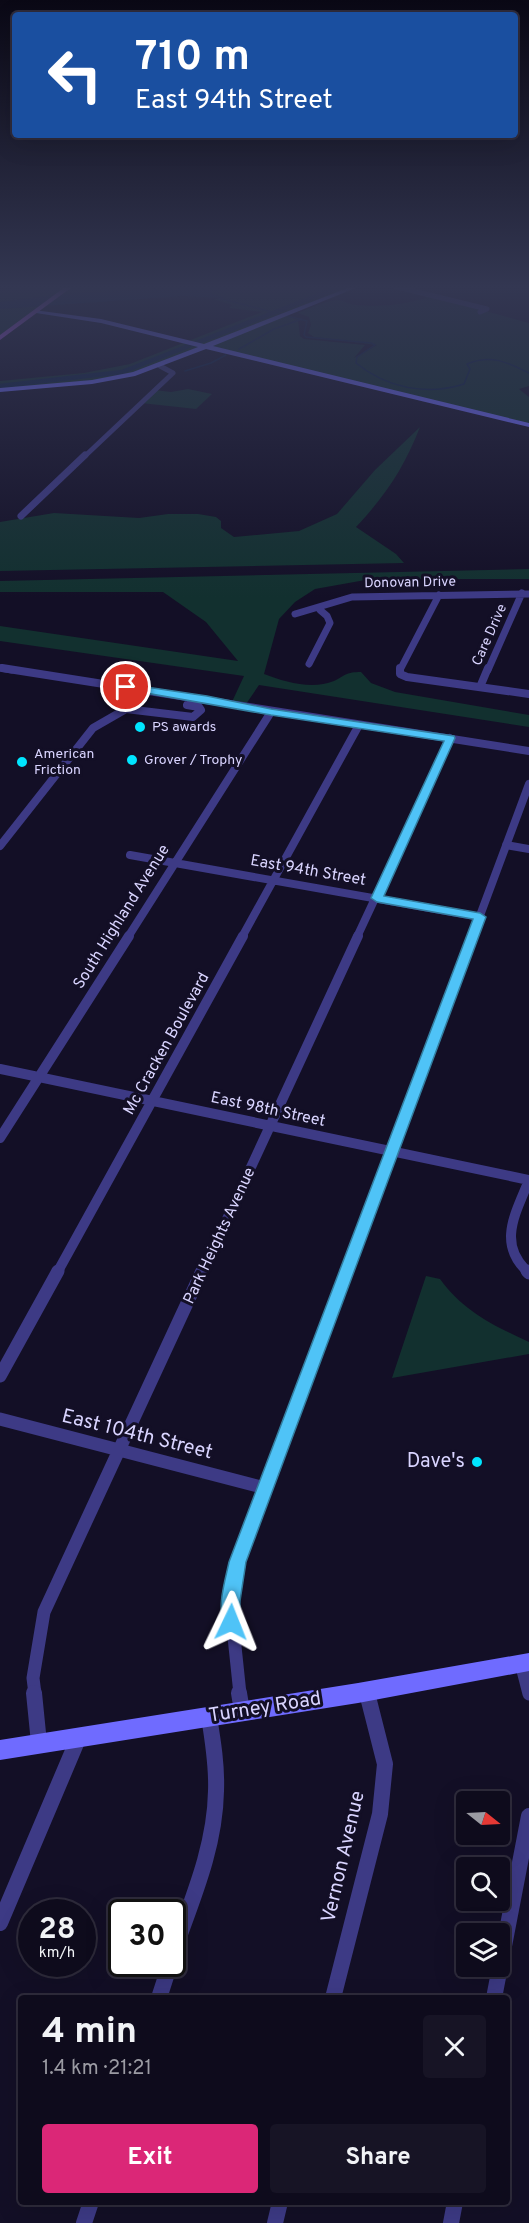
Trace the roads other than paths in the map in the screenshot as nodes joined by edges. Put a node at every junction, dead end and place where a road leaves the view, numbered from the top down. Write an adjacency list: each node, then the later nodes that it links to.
1 (154, 391): 4 (street)
2 (389, 391): 3 (main road)
3 (529, 425)
4 (21, 516)
5 (525, 594): 6 (street, Donovan Drive); 11 (street, Care Drive)
6 (439, 595): 7 (street, Donovan Drive); 11 (street)
7 (320, 610): 8 (street, Donovan Drive); 9 (street)
8 (295, 615)
9 (309, 664)
10 (0, 668): 14 (street)
11 (480, 687): 12 (street)
12 (529, 694)
13 (187, 705): 20 (street)
14 (271, 712): 15 (street); 23 (street, South Highland Avenue)
15 (359, 725): 16 (street); 24 (street, Mc Cracken Boulevard)
16 (450, 738): 17 (street); 25 (street, Park Heights Avenue)
17 (529, 751)
18 (528, 790): 19 (street)
19 (506, 845): 21 (street); 26 (street)
20 (0, 846)
21 (529, 849)
22 (130, 855): 23 (street, East 94th Street)
23 (174, 863): 24 (street, East 94th Street); 28 (street, South Highland Avenue)
24 (274, 881): 25 (street, East 94th Street); 29 (street, Mc Cracken Boulevard)
25 (377, 898): 26 (street, East 94th Street); 30 (street, Park Heights Avenue)
26 (480, 917): 32 (street)
27 (0, 1069): 28 (street, East 98th Street)
28 (39, 1077): 29 (street, East 98th Street); 31 (street, South Highland Avenue)
29 (153, 1101): 30 (street, East 98th Street); 35 (street, Mc Cracken Boulevard)
30 (272, 1126): 32 (street, East 98th Street); 37 (street, Park Heights Avenue)
31 (0, 1138)
32 (392, 1151): 33 (street, East 98th Street); 38 (street)
33 (529, 1180): 34 (street)
34 (529, 1274)
35 (0, 1376)
36 (0, 1419): 37 (street, East 104th Street)
37 (118, 1451): 38 (street, East 104th Street); 45 (street, Park Heights Avenue)
38 (265, 1488): 42 (street)
39 (525, 1663): 40 (main road, Turney Road); 41 (street)
40 (367, 1691): 42 (main road, Turney Road); 52 (street, Vernon Avenue)
41 (529, 1694)
42 (242, 1711): 43 (main road, Turney Road)
43 (209, 1717): 44 (main road, Turney Road); 48 (street)
44 (78, 1739): 45 (main road, Turney Road); 49 (street)
45 (39, 1743): 46 (main road, Turney Road)
46 (0, 1750)
47 (529, 1816): 53 (street)
48 (186, 1915)
49 (0, 1923)
50 (166, 1977): 51 (street)
51 (160, 1995)
52 (334, 1995)
53 (495, 1995)
54 (90, 2205): 57 (street)
55 (279, 2205): 58 (street)
56 (454, 2205): 59 (street)
57 (84, 2223)
58 (275, 2223)
59 (451, 2223)

